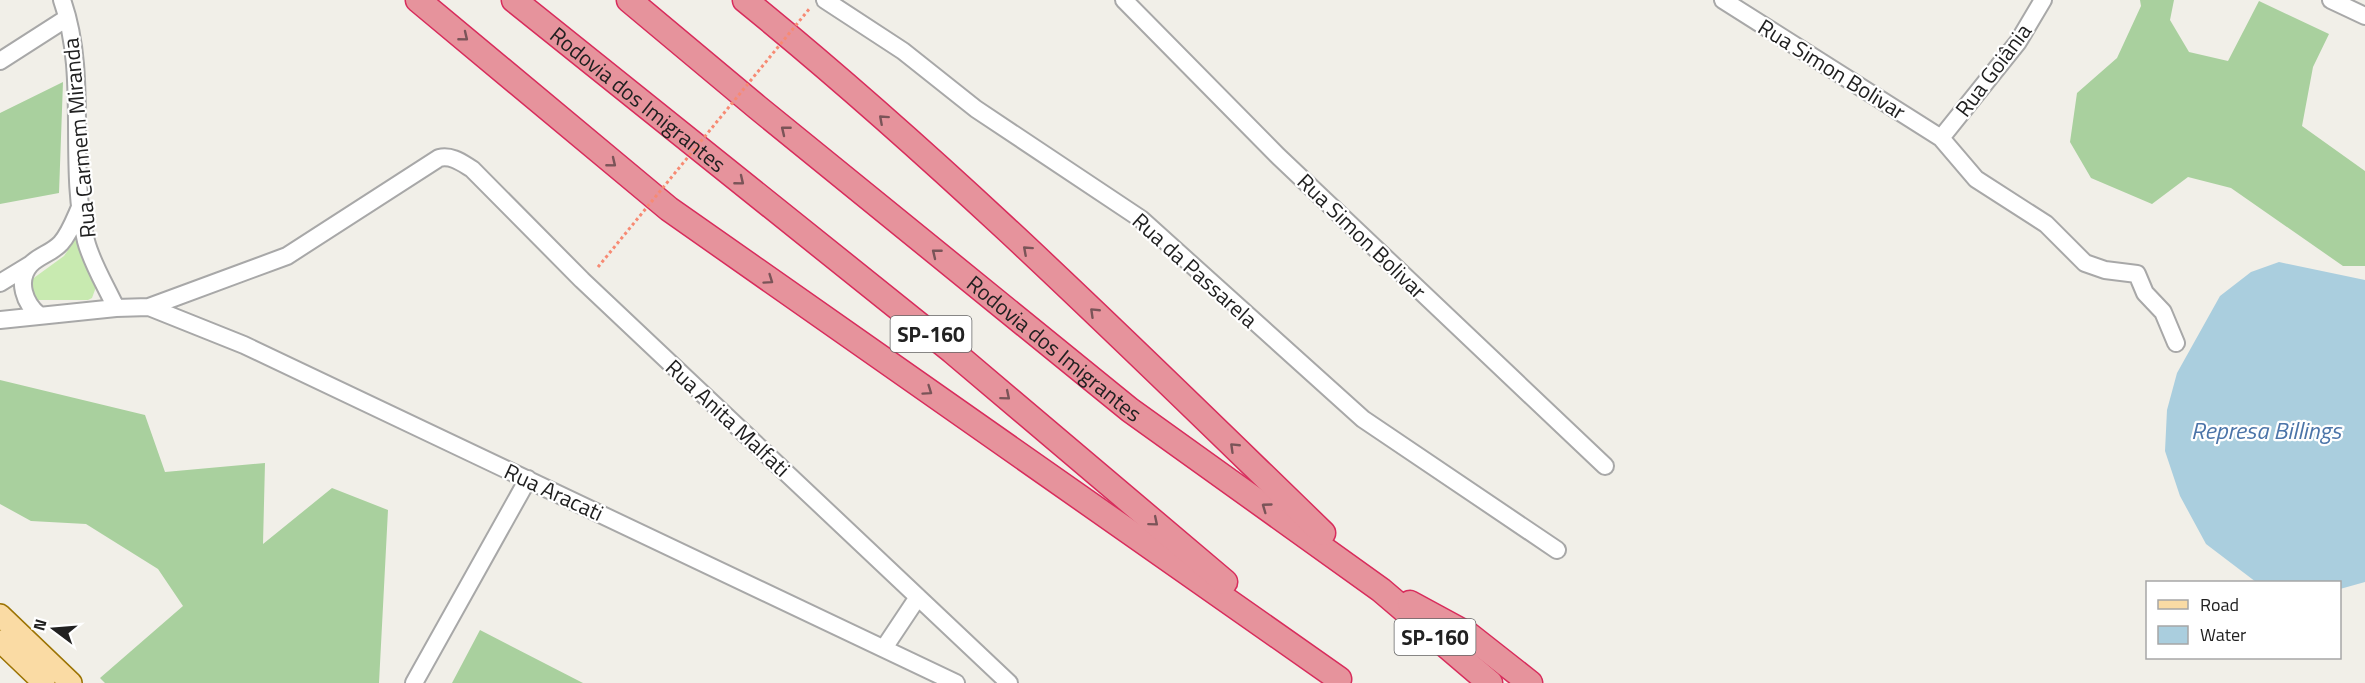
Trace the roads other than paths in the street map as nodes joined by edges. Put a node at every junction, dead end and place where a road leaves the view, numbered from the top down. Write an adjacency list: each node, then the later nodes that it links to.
1 (62, 0): 12 (street, Rua Carmem Miranda)
2 (418, 0): 31 (highway, one-way to 31)
3 (514, 0): 31 (highway, Rodovia dos Imigrantes / SP-160, one-way to 31)
4 (629, 0): 26 (highway, Rodovia dos Imigrantes / SP-160, one-way to 4)
5 (745, 0): 26 (highway, one-way to 5)
6 (1124, 0): 23 (street, Rua Simon Bolivar)
7 (1723, 0): 14 (street, Rua Simon Bolivar)
8 (2043, 0): 14 (street, Rua Goiânia)
9 (2331, 0): 11 (street)
10 (818, 4): 25 (street, Rua da Passarela)
11 (2365, 16)
12 (67, 18): 13 (street); 15 (street, Rua Carmem Miranda)
13 (0, 61)
14 (1941, 138): 22 (street, Rua Simon Bolivar)
15 (81, 205): 16 (street); 19 (street, Rua Carmem Miranda)
16 (31, 264): 17 (street); 20 (street)
17 (0, 283)
18 (149, 307): 19 (street); 24 (street, Rua Aracati); 27 (street, Rua Anita Malfati)
19 (116, 308): 20 (street)
20 (39, 315): 21 (street)
21 (0, 320)
22 (2176, 343)
23 (1605, 466)
24 (528, 479): 30 (street, Rua Aracati); 34 (street)
25 (1557, 550)
26 (1381, 590): 37 (highway, Rodovia dos Imigrantes / SP-160); 38 (highway)
27 (918, 597): 30 (street); 36 (street, Rua Anita Malfati)
28 (0, 615): 33 (main road)
29 (0, 642): 32 (main road)
30 (884, 648): 35 (street, Rua Aracati)
31 (1342, 681)
32 (44, 683)
33 (71, 683)
34 (414, 683)
35 (956, 683)
36 (1009, 683)
37 (1490, 683)
38 (1530, 683)

